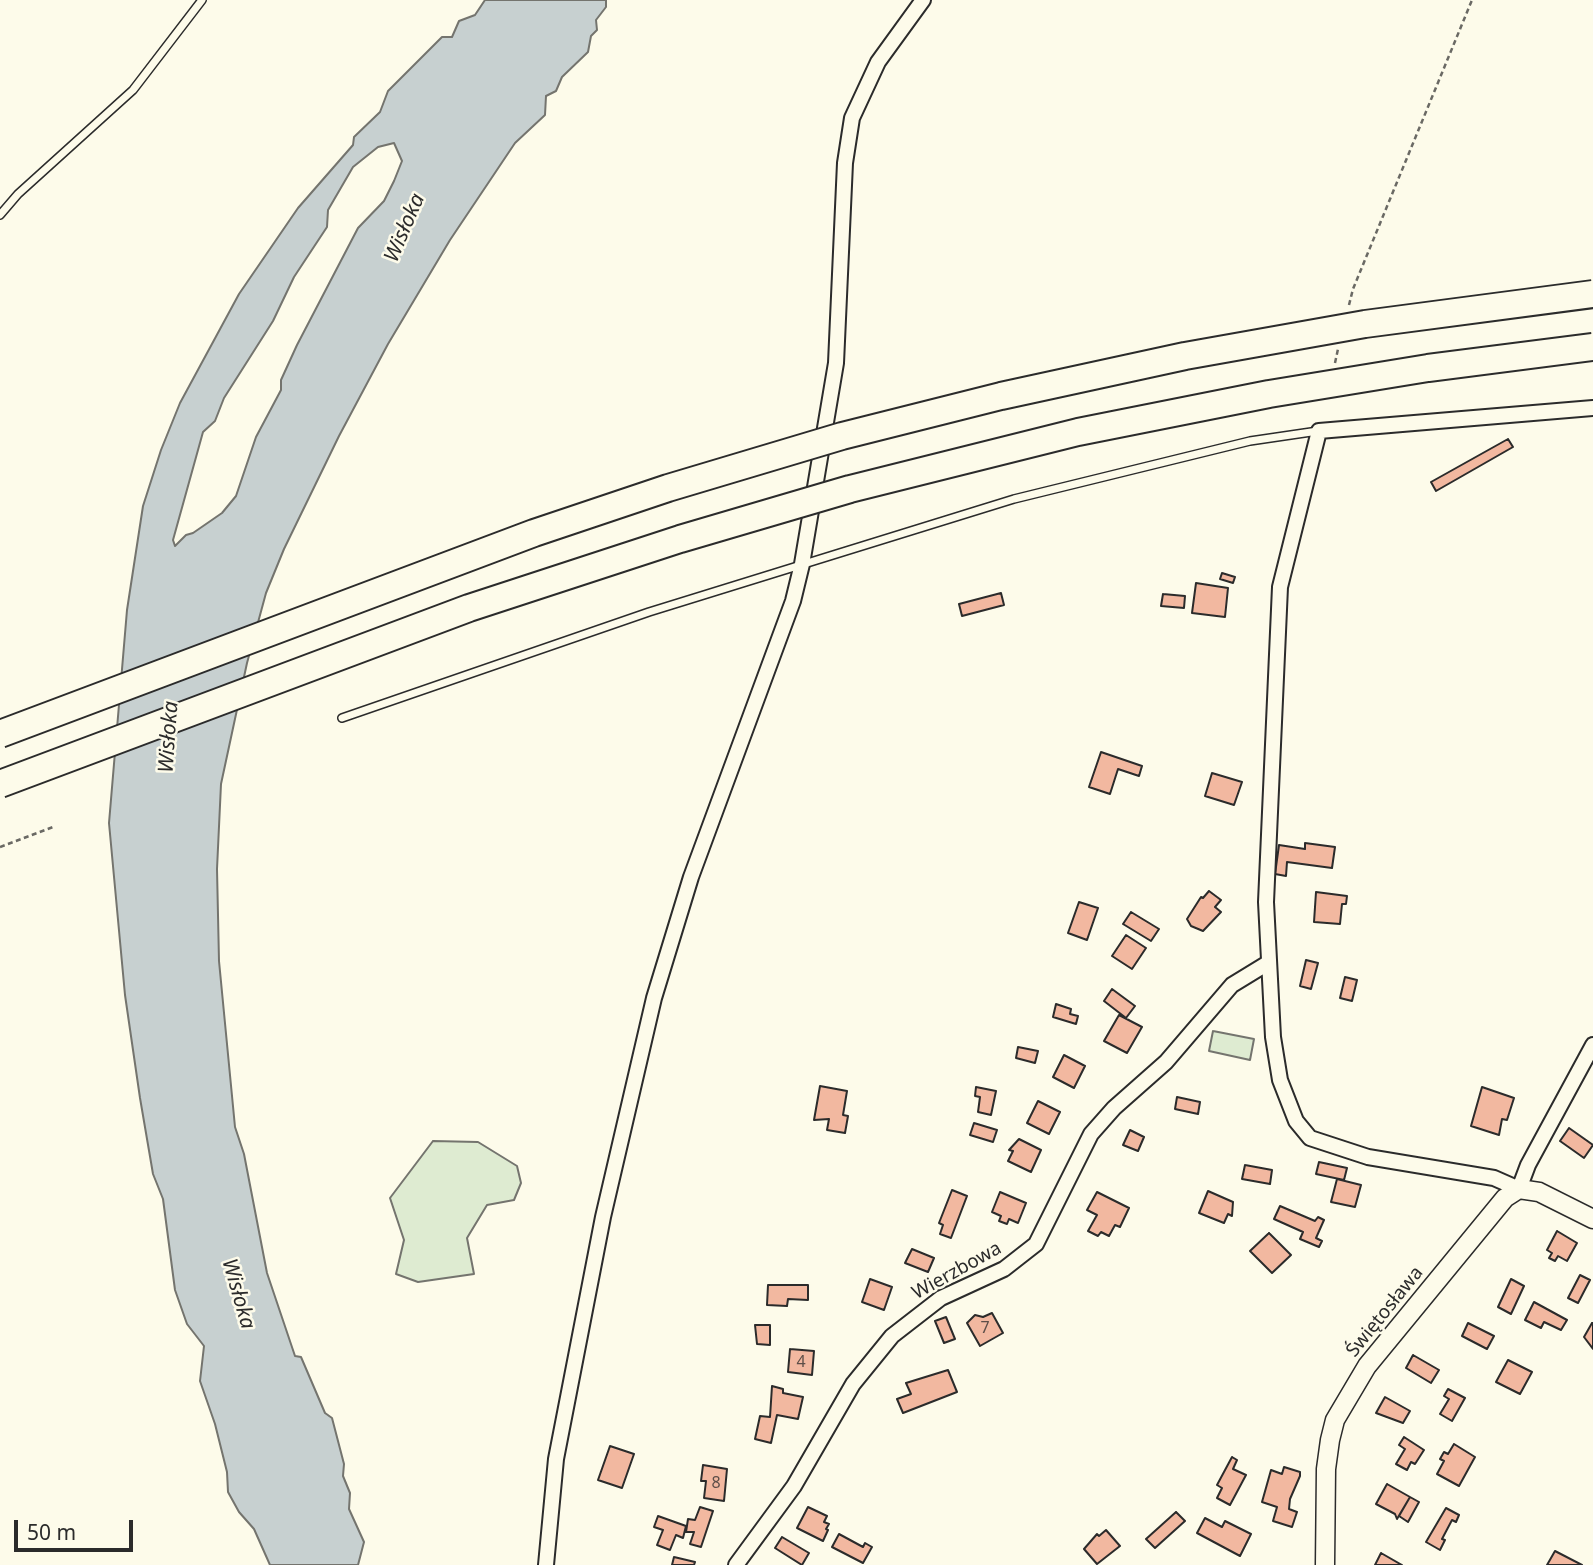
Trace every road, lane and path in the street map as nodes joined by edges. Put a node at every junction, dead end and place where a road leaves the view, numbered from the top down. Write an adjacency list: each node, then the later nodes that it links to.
1 (202, 0): 4 (lane)
2 (923, 0): 12 (street)
3 (1472, 0): 6 (path)
4 (0, 215)
5 (1593, 294): 14 (highway, bridge)
6 (1347, 314)
7 (1340, 340): 9 (path)
8 (1593, 347): 15 (highway, bridge)
9 (1334, 366)
10 (1593, 408): 11 (street)
11 (1319, 431): 12 (lane); 18 (street)
12 (802, 564): 13 (lane); 22 (street)
13 (342, 718)
14 (0, 734)
15 (0, 784)
16 (53, 827): 17 (path)
17 (0, 848)
18 (1268, 963): 20 (street); 23 (street, Wierzbowa)
19 (1593, 1045): 20 (street)
20 (1519, 1189): 21 (street); 24 (street, Świętosława)
21 (1593, 1219)
22 (546, 1565)
23 (736, 1565)
24 (1325, 1565)

